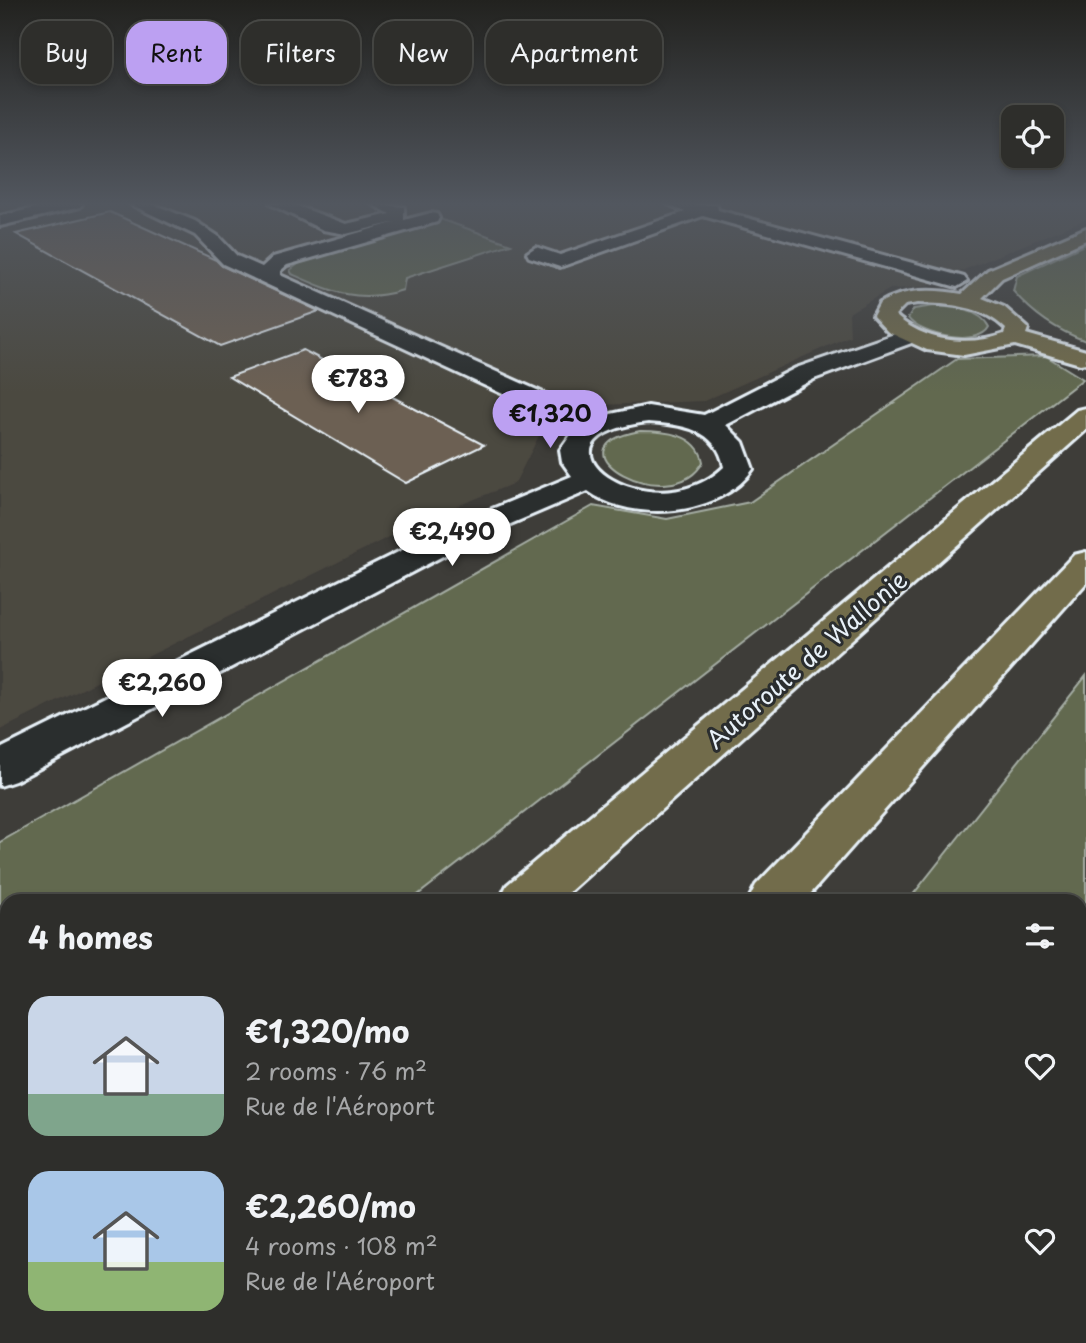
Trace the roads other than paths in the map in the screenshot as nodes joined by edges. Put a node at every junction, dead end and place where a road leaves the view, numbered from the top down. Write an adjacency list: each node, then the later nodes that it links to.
1 (249, 267): 6 (street)
2 (268, 267): 6 (street)
3 (276, 267): 6 (street)
4 (905, 267): 7 (street)
5 (1011, 267): 8 (main road)
6 (270, 274): 14 (street)
7 (957, 281)
8 (967, 301): 9 (main road); 10 (main road)
9 (909, 336): 10 (main road); 13 (street)
10 (1014, 338): 11 (main road)
11 (1080, 357)
12 (1086, 416): 18 (main road, Autoroute de Wallonie)
13 (707, 425): 14 (street); 15 (street)
14 (594, 426): 15 (street)
15 (590, 479): 17 (street)
16 (1086, 562): 19 (main road)
17 (0, 769)
18 (532, 894)
19 (778, 894)

